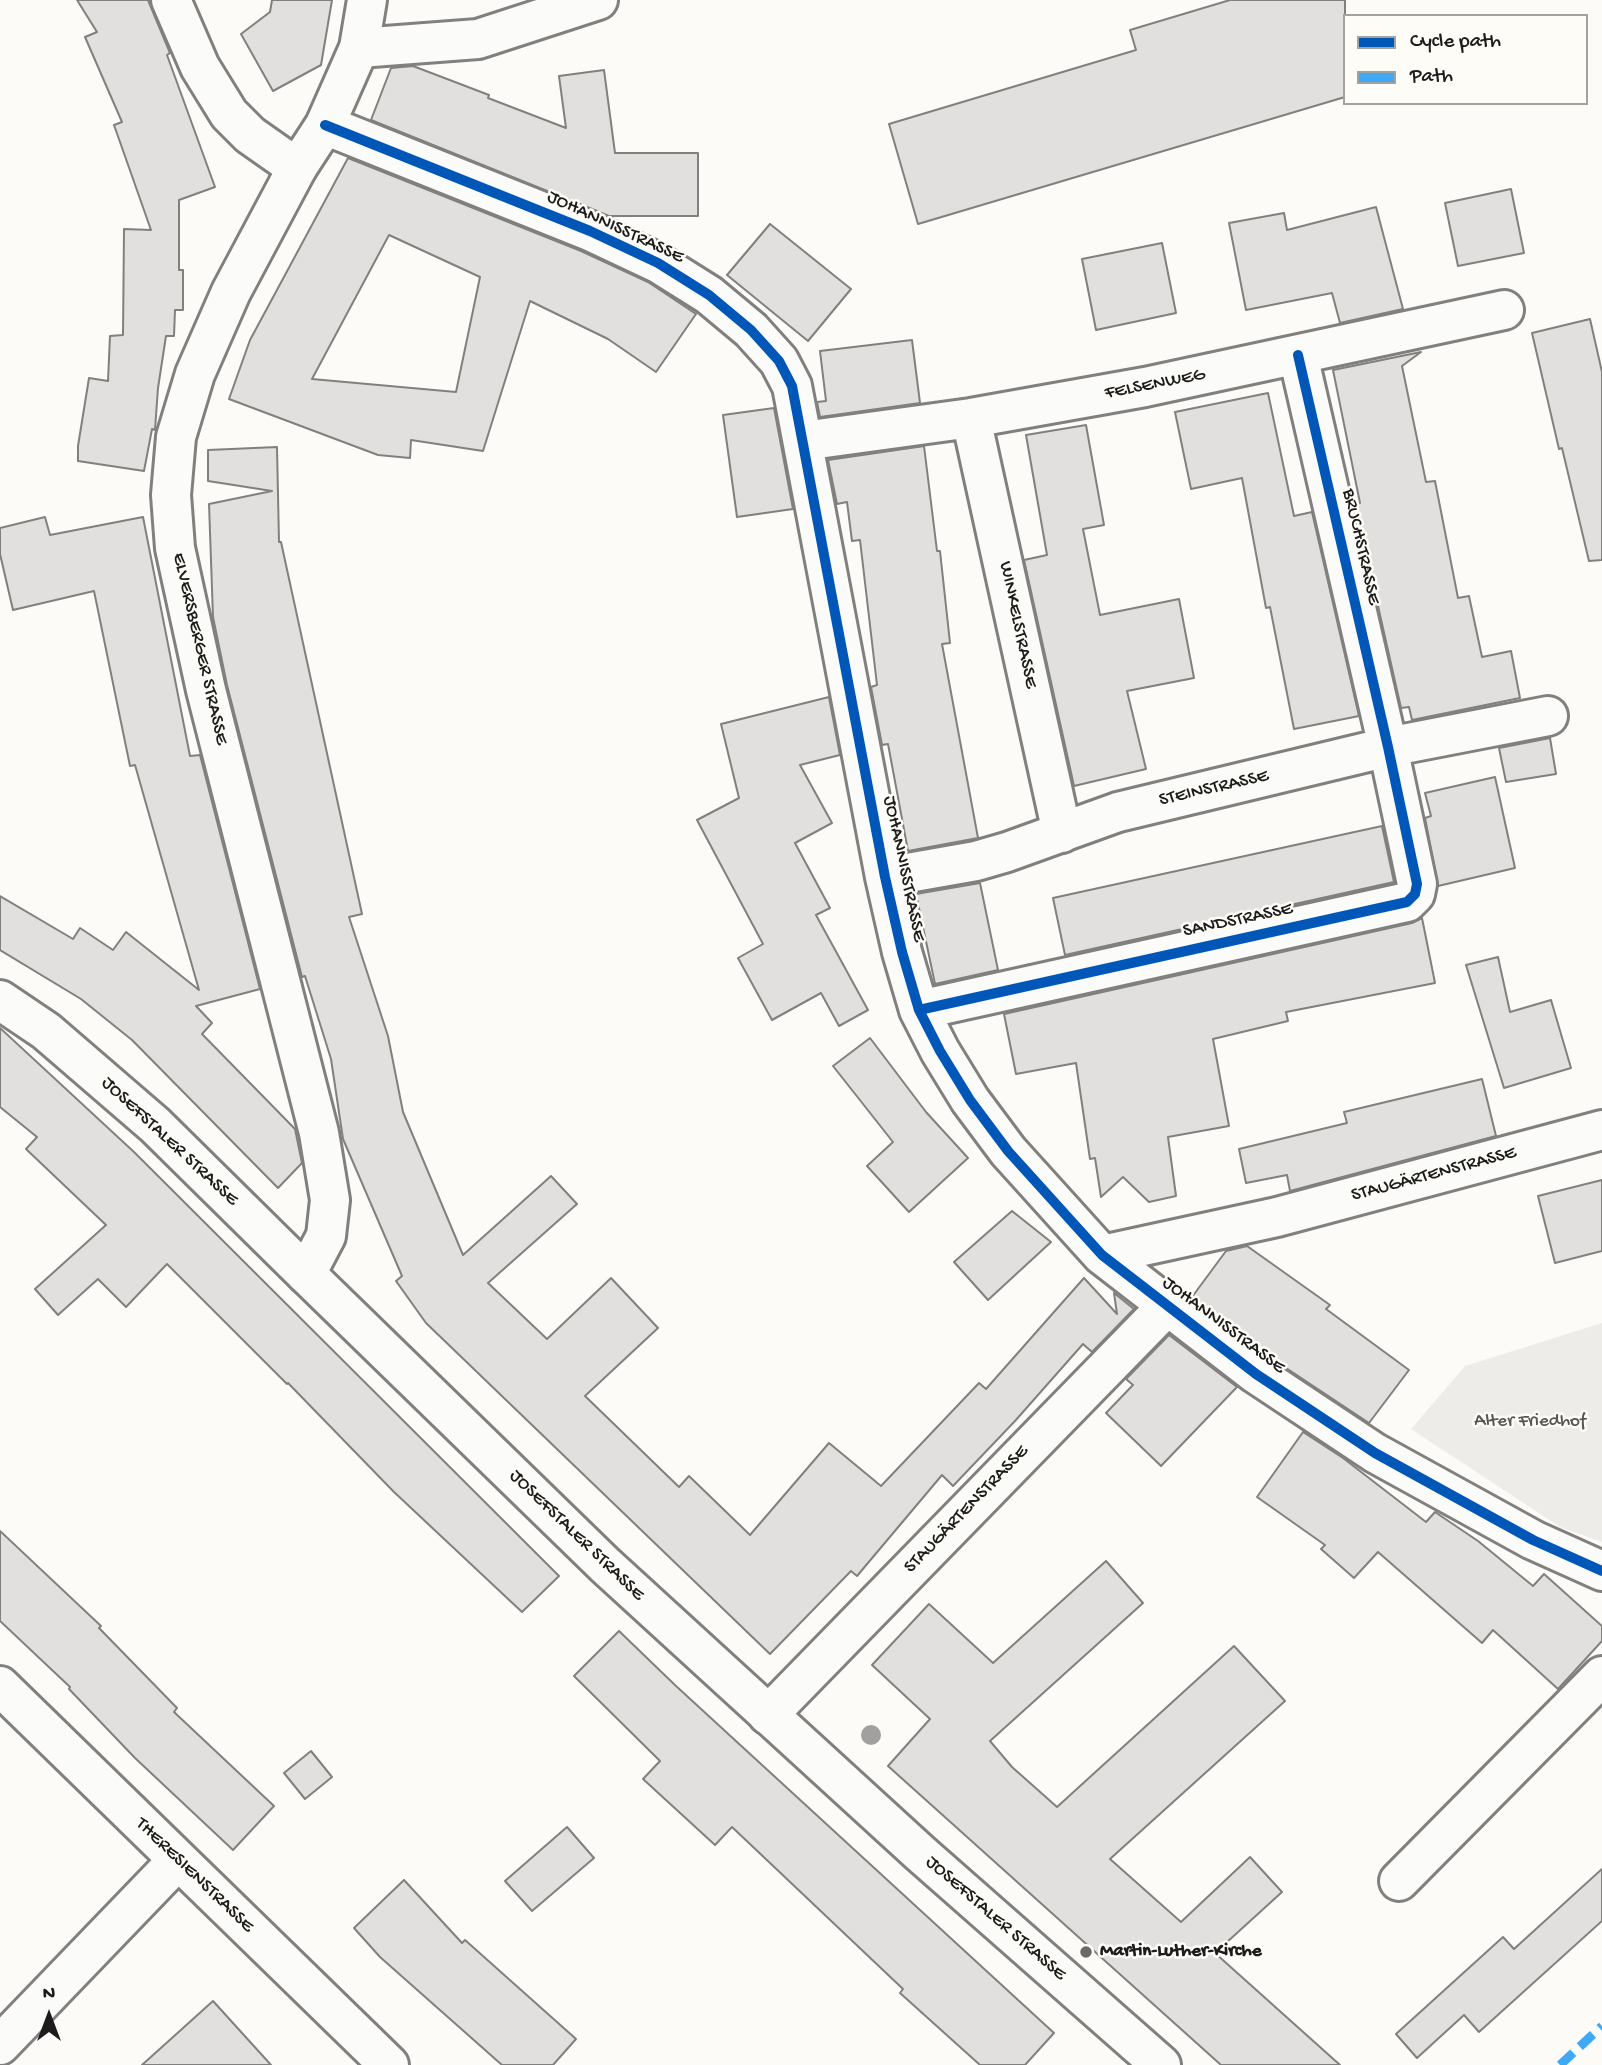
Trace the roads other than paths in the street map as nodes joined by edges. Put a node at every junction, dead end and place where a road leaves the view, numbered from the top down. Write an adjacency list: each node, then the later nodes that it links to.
1 (171, 0): 6 (street)
2 (367, 0): 4 (street, ELVERSBERGER STRASSE)
3 (598, 0): 4 (street)
4 (359, 48): 5 (street, ELVERSBERGER STRASSE)
5 (325, 125): 6 (street, ELVERSBERGER STRASSE); 10 (street, JOHANNISSTRASSE)
6 (297, 168): 19 (street, ELVERSBERGER STRASSE)
7 (1504, 310): 8 (street, FELSENWEG)
8 (1298, 355): 9 (street, FELSENWEG); 12 (street, BRUCHSTRASSE)
9 (971, 418): 10 (street, FELSENWEG); 13 (street, WINKELSTRASSE)
10 (803, 440): 14 (street, JOHANNISSTRASSE)
11 (1548, 716): 12 (street, STEINSTRASSE)
12 (1388, 747): 13 (street, STEINSTRASSE); 16 (street, SANDSTRASSE)
13 (1062, 833): 14 (street, STEINSTRASSE)
14 (886, 877): 16 (street, JOHANNISSTRASSE)
15 (0, 1000): 19 (street, JOSEFSTALER STRASSE)
16 (919, 1010): 18 (street, JOHANNISSTRASSE)
17 (1602, 1130): 18 (street, STAUGÄRTENSTRASSE)
18 (1102, 1255): 20 (street, JOHANNISSTRASSE)
19 (306, 1274): 24 (street, JOSEFSTALER STRASSE)
20 (1167, 1306): 21 (street, JOHANNISSTRASSE); 24 (street, STAUGÄRTENSTRASSE)
21 (1602, 1571)
22 (1602, 1676): 26 (street)
23 (0, 1686): 25 (street, THERESIENSTRASSE)
24 (768, 1714): 29 (street, JOSEFSTALER STRASSE)
25 (178, 1860): 27 (street); 28 (street, THERESIENSTRASSE)
26 (1399, 1881)
27 (0, 2045)
28 (389, 2065)
29 (1161, 2065)

